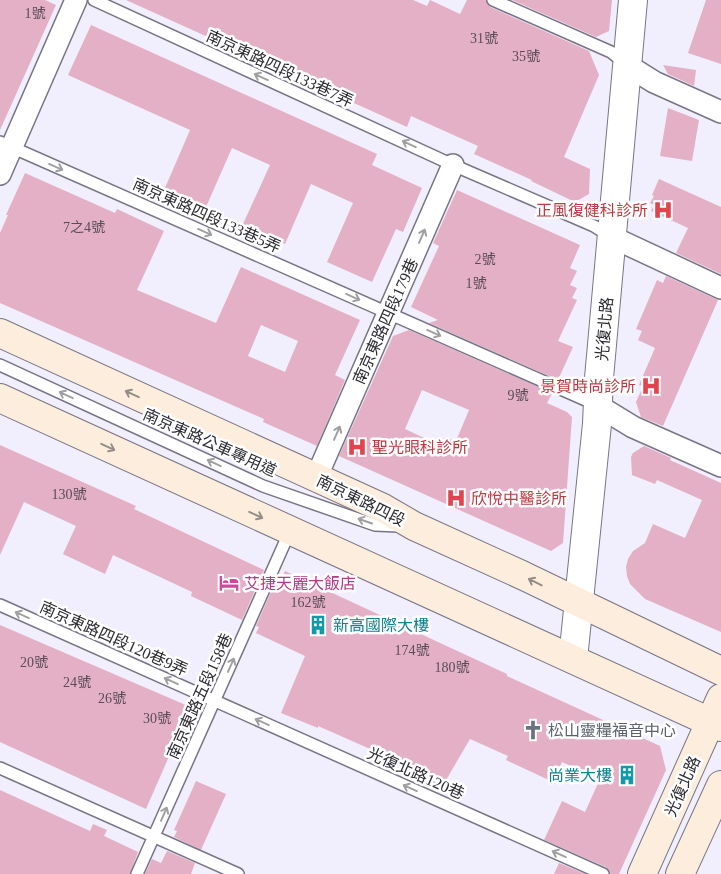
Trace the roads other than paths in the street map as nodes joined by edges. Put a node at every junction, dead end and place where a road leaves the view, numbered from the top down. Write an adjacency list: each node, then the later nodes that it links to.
1 (76, 0): 7 (street)
2 (94, 0): 8 (lane, 南京東路四段133巷7弄, one-way to 2)
3 (493, 0): 5 (lane)
4 (633, 0): 5 (street, 光復北路)
5 (627, 65): 6 (street); 10 (street, 光復北路)
6 (721, 112)
7 (6, 144): 9 (street); 12 (lane, 南京東路四段133巷5弄, one-way to 12)
8 (453, 165): 10 (lane, 南京東路四段133巷7弄); 12 (street, 南京東路四段179巷, one-way to 8)
9 (0, 174)
10 (612, 237): 11 (street); 16 (street, 光復北路)
11 (721, 288)
12 (389, 313): 16 (lane, 南京東路四段133巷5弄, one-way to 16); 18 (street, 南京東路四段179巷, one-way to 12)
13 (0, 333): 18 (main road, 南京東路四段, one-way to 13)
14 (0, 365): 19 (lane, 南京東路公車專用道, one-way to 14)
15 (0, 398): 20 (main road, one-way to 20)
16 (597, 405): 17 (street); 21 (street, 光復北路)
17 (721, 466)
18 (316, 478): 19 (main road, 南京東路四段)
19 (414, 526): 21 (main road, 南京東路四段, one-way to 19)
20 (290, 531): 23 (main road); 25 (lane, 南京東路五段158巷, one-way to 20)
21 (579, 604): 23 (street, 光復北路); 24 (main road, 南京東路四段)
22 (0, 605): 25 (lane, 南京東路四段120巷9弄, one-way to 22)
23 (573, 659): 26 (main road)
24 (721, 671)
25 (215, 701): 29 (lane, 南京東路五段158巷, one-way to 25); 32 (lane, 光復北路120巷, one-way to 25)
26 (717, 715): 33 (main road, 光復北路)
27 (0, 768): 29 (lane)
28 (721, 785): 34 (main road)
29 (154, 836): 30 (lane, 南京東路五段158巷); 31 (lane)
30 (137, 874)
31 (238, 874)
32 (603, 874)
33 (642, 874)
34 (680, 874)

